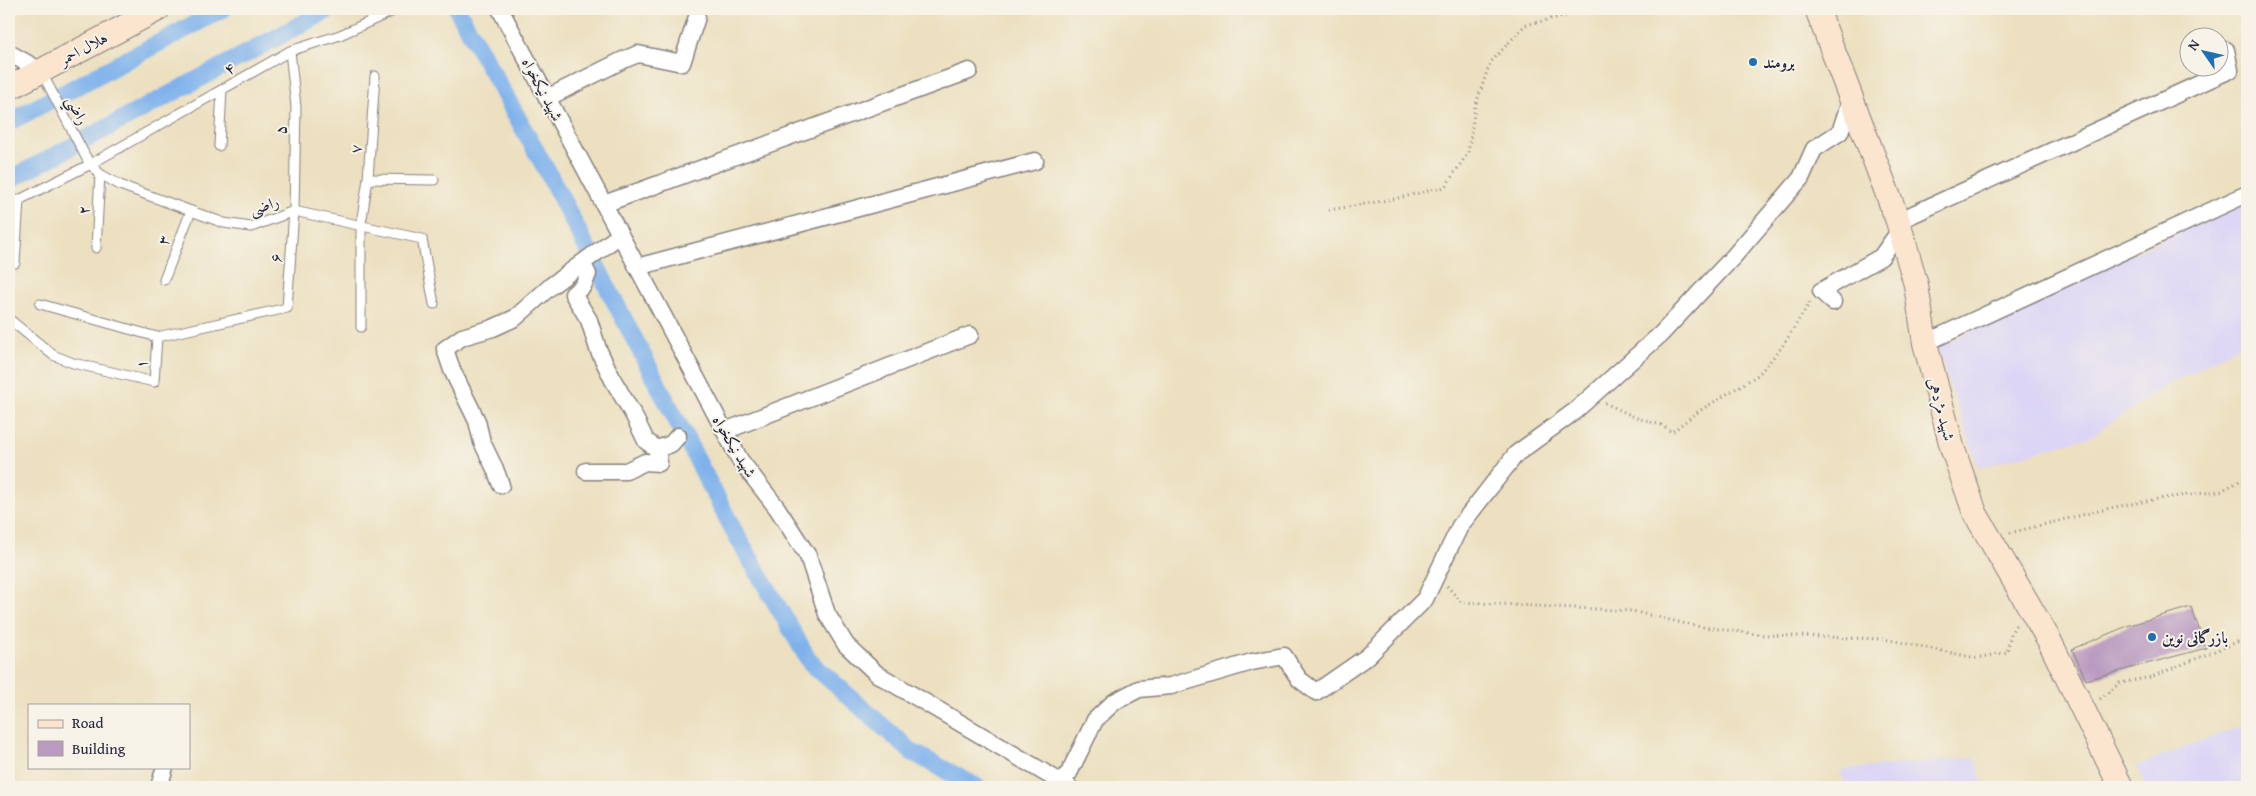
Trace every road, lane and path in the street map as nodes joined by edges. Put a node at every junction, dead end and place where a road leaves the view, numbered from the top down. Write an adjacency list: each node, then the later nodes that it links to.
1 (158, 9): 9 (main road, هلال احمر)
2 (500, 9): 15 (street, شهید نیکخواه)
3 (1594, 9): 28 (path)
4 (1816, 9): 16 (main road, شهید مژدهی)
5 (391, 12): 7 (lane, ۴)
6 (697, 17): 15 (street)
7 (290, 51): 14 (lane, ۴); 27 (lane, ۵)
8 (9, 53): 9 (street)
9 (41, 71): 13 (main road, هلال احمر); 19 (lane, راضي)
10 (969, 72): 25 (street)
11 (376, 76): 21 (lane, ۷)
12 (2213, 78): 31 (street)
13 (9, 88)
14 (222, 90): 17 (lane); 19 (lane, ۴)
15 (548, 98): 25 (street, شهید نیکخواه)
16 (1852, 99): 31 (main road, شهید مژدهی); 46 (street)
17 (219, 146)
18 (1035, 161): 36 (street)
19 (89, 164): 20 (lane, راضی); 24 (lane)
20 (100, 174): 29 (lane, راضی); 33 (lane, ۲)
21 (368, 179): 22 (lane); 30 (lane, ۷)
22 (434, 180)
23 (2247, 194): 45 (street)
24 (19, 200): 26 (lane); 35 (lane)
25 (604, 204): 32 (street, شهید نیکخواه)
26 (9, 205)
27 (294, 210): 29 (lane, راضی); 30 (lane, راضی); 44 (lane, ۶)
28 (1329, 210)
29 (191, 211): 37 (lane, ۳)
30 (361, 224): 40 (lane, راضی); 42 (lane, ۷)
31 (1899, 226): 38 (street); 45 (main road, شهید مژدهی)
32 (620, 235): 34 (street); 36 (street, شهید نیکخواه)
33 (96, 248)
34 (588, 258): 49 (street); 52 (street)
35 (15, 263)
36 (637, 267): 47 (street, شهید نیکخواه)
37 (164, 280)
38 (1827, 296): 46 (path)
39 (40, 304): 44 (lane, ۱)
40 (434, 304)
41 (9, 319): 44 (lane, ۱)
42 (361, 327)
43 (970, 335): 47 (street)
44 (157, 337)
45 (1925, 342): 53 (main road, شهید مژدهی)
46 (1591, 396): 54 (street)
47 (724, 431): 59 (street, شهید نیکخواه)
48 (678, 436): 49 (street)
49 (657, 449): 50 (street)
50 (586, 471)
51 (2247, 477): 53 (path)
52 (501, 485)
53 (1990, 538): 55 (main road, شهید مژدهی)
54 (1437, 574): 55 (path); 59 (street)
55 (2028, 603): 57 (main road, شهید مژدهی)
56 (2247, 638): 57 (path)
57 (2082, 708): 61 (main road, شهید مژدهی)
58 (165, 768): 60 (street)
59 (1065, 784)
60 (159, 787)
61 (2121, 787)

